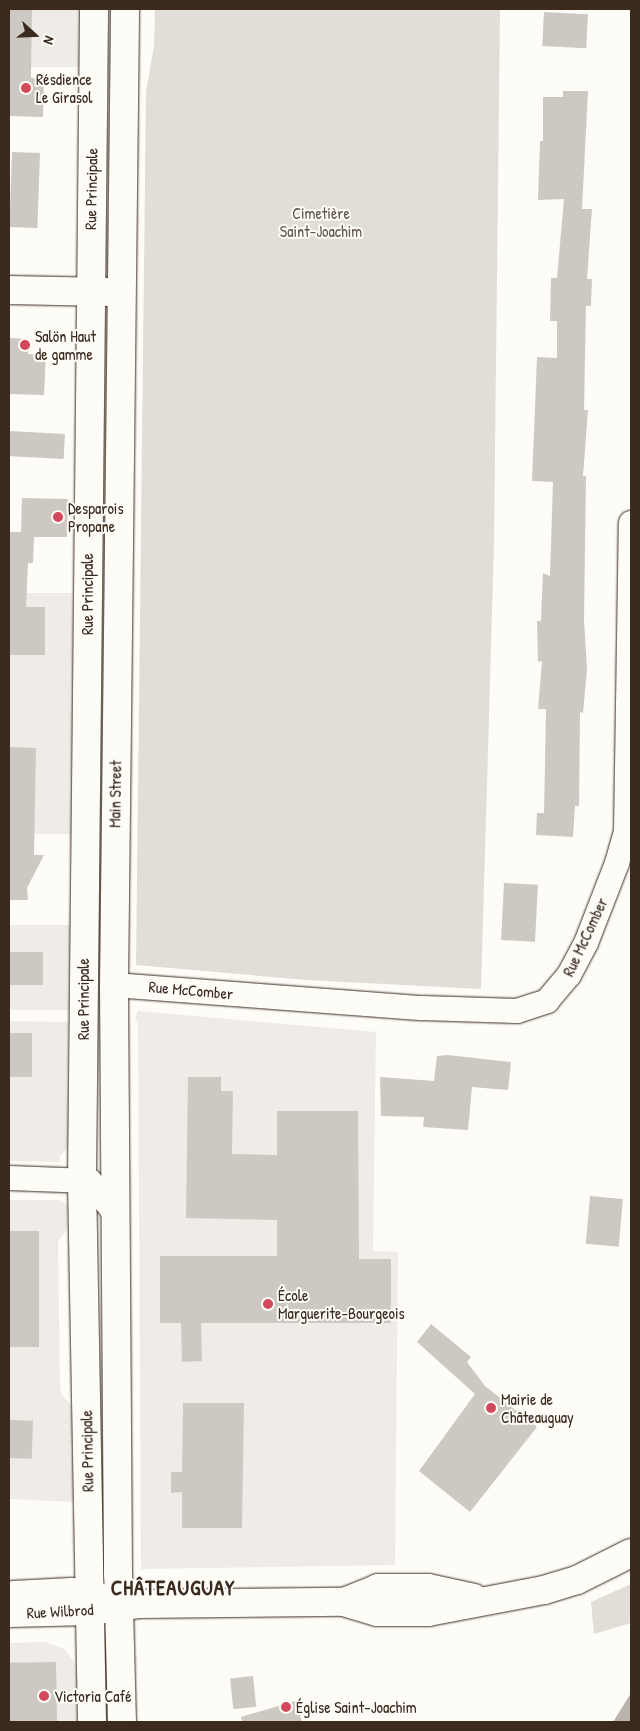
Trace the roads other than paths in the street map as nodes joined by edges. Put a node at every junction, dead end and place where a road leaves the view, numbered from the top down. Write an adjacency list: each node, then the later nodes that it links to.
1 (94, 9): 4 (street, Rue Principale)
2 (125, 9): 5 (street, Rue Principale)
3 (9, 290): 4 (street)
4 (90, 292): 5 (street); 10 (street, Rue Principale)
5 (120, 292): 8 (street, Main Street)
6 (631, 523): 7 (street, Rue McComber)
7 (629, 831): 8 (street, Rue McComber)
8 (114, 985): 11 (street, Rue Principale)
9 (9, 1178): 10 (street)
10 (82, 1179): 11 (street); 14 (street, Rue Principale)
11 (116, 1215): 15 (street, Rue Principale)
12 (631, 1554): 15 (street, Rue Wilbrod)
13 (9, 1595): 14 (street, Rue Wilbrod)
14 (90, 1602): 15 (street, Rue Wilbrod); 16 (street, Rue Wilbrod); 17 (street, Rue Principale)
15 (119, 1605): 18 (street, Rue Principale)
16 (9, 1613)
17 (92, 1722)
18 (122, 1722)

